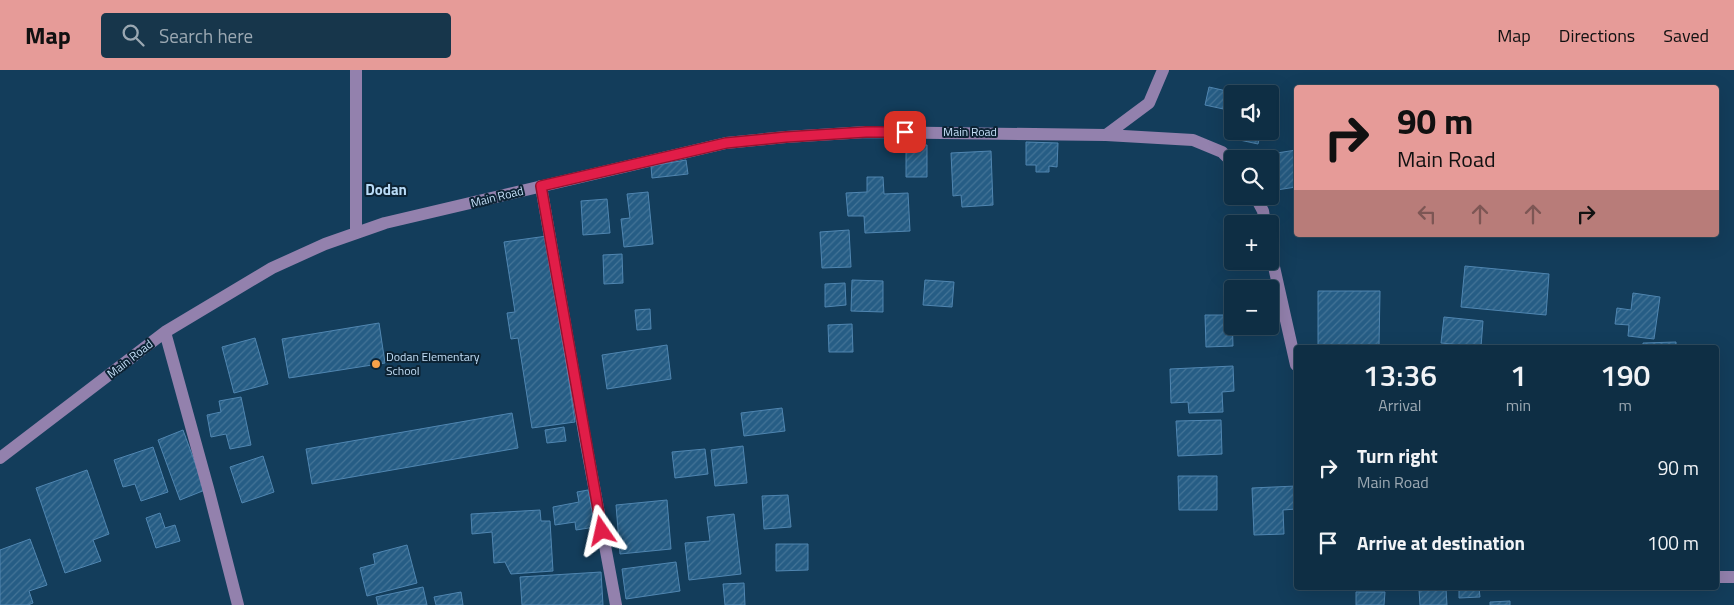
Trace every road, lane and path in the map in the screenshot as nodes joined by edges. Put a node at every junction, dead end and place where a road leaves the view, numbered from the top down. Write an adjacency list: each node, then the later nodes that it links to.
1 (356, 70): 6 (street)
2 (1162, 70): 3 (street)
3 (1106, 135): 4 (street, Main Road); 5 (street, Main Road)
4 (1224, 154)
5 (541, 186): 6 (street, Main Road); 14 (street)
6 (356, 233): 8 (street, Main Road)
7 (1275, 270): 9 (street)
8 (166, 332): 10 (street, Main Road); 13 (street)
9 (1294, 356)
10 (0, 458)
11 (1719, 577): 12 (street)
12 (1734, 577)
13 (238, 605)
14 (616, 605)

